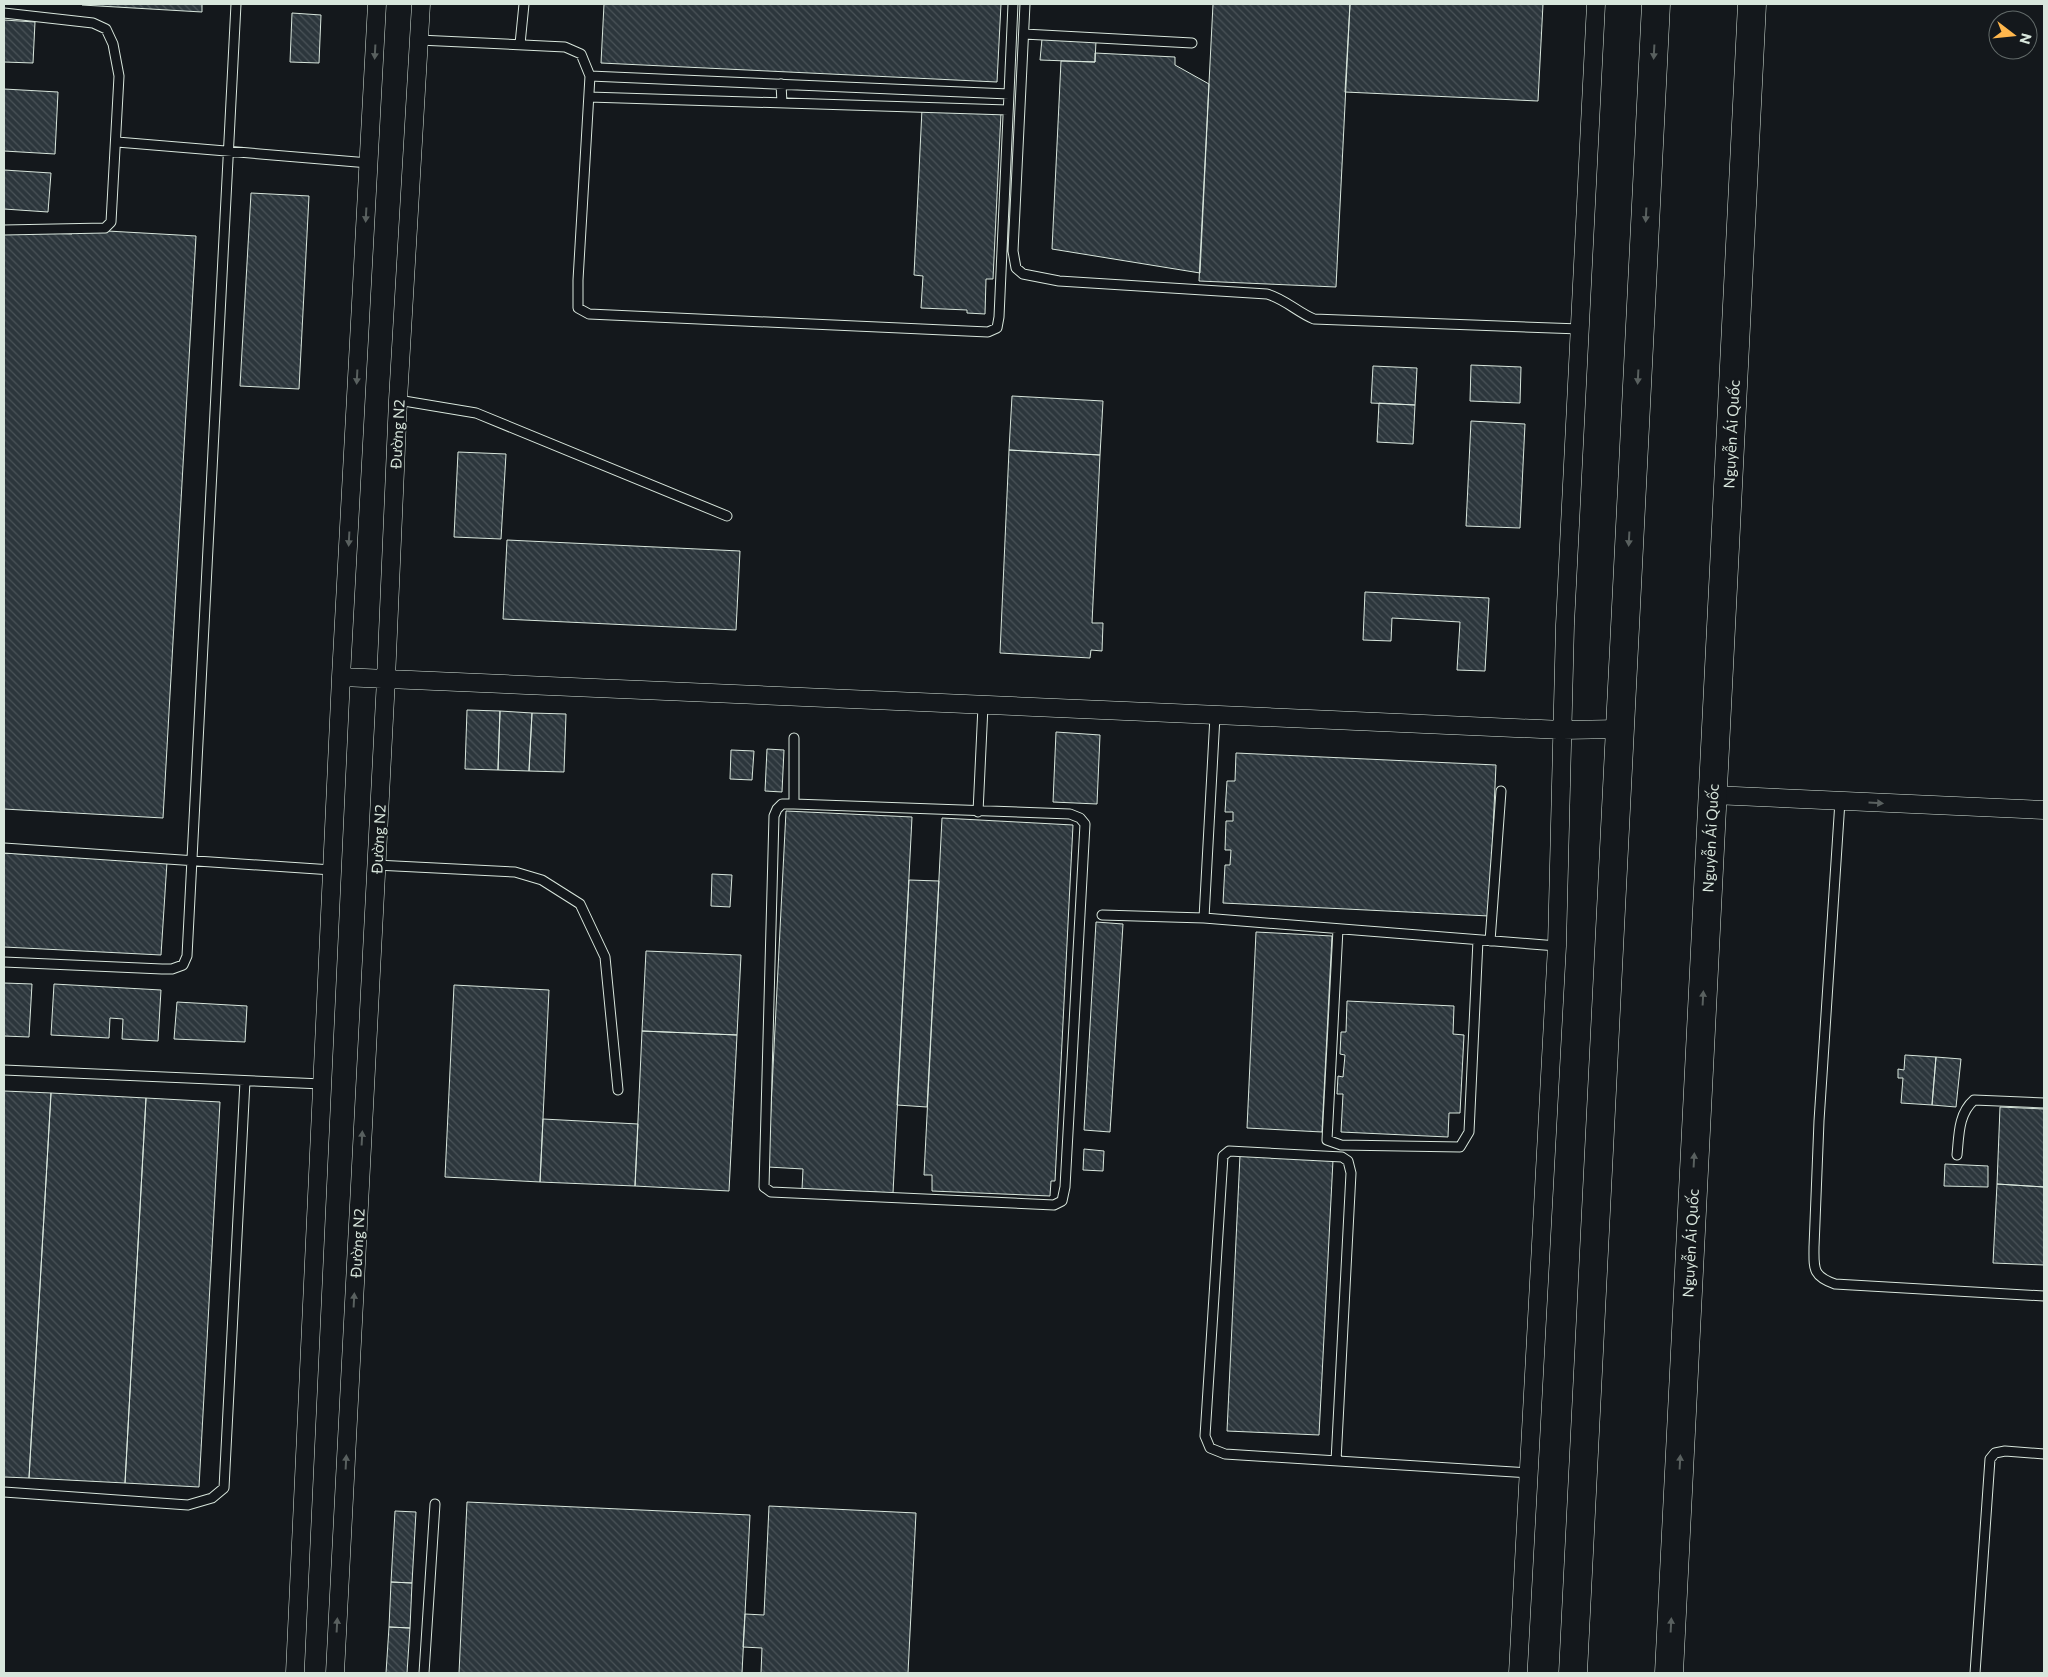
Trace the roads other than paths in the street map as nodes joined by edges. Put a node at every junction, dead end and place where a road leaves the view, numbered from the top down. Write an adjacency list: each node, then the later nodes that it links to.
1 (236, 4): 24 (lane)
2 (377, 4): 25 (street, one-way to 25)
3 (421, 4): 12 (street, Đường N2)
4 (524, 4): 14 (lane)
5 (1013, 4): 18 (lane)
6 (1025, 4): 11 (lane)
7 (1596, 4): 27 (street)
8 (1656, 4): 34 (main road, one-way to 34)
9 (1752, 4): 38 (main road, Nguyễn Ái Quốc)
10 (4, 13): 23 (lane)
11 (1024, 34): 13 (lane); 27 (lane)
12 (419, 40): 14 (lane); 28 (street, Đường N2)
13 (1192, 43)
14 (520, 44): 15 (lane)
15 (590, 76): 16 (lane); 19 (lane)
16 (781, 84): 17 (lane); 20 (lane)
17 (903, 90): 18 (lane); 21 (lane)
18 (1009, 94): 22 (lane)
19 (589, 97): 20 (lane); 22 (lane)
20 (782, 103): 21 (lane)
21 (903, 107): 22 (lane)
22 (1008, 110)
23 (117, 142): 24 (lane); 26 (lane)
24 (228, 152): 25 (lane); 44 (lane)
25 (369, 163): 30 (street, one-way to 30)
26 (4, 230)
27 (1580, 329): 35 (street)
28 (398, 400): 29 (lane); 31 (street, Đường N2)
29 (727, 516)
30 (341, 677): 31 (street); 46 (street)
31 (386, 679): 32 (street); 45 (street, Đường N2)
32 (984, 706): 33 (street); 42 (lane)
33 (1215, 716): 35 (street); 48 (lane)
34 (1620, 729): 35 (street); 70 (main road)
35 (1563, 730): 52 (street)
36 (794, 738): 40 (lane)
37 (1501, 791): 51 (lane)
38 (1712, 795): 39 (street); 71 (main road, Nguyễn Ái Quốc, one-way to 38)
39 (1840, 801): 41 (street, one-way to 41); 60 (lane)
40 (794, 804): 42 (lane); 42 (lane)
41 (2044, 810)
42 (978, 812)
43 (4, 848): 44 (lane)
44 (192, 861): 46 (lane); 53 (lane)
45 (376, 864): 57 (lane); 67 (street, Đường N2, one-way to 45)
46 (332, 870): 56 (street)
47 (1102, 915): 48 (lane)
48 (1204, 918): 49 (lane)
49 (1338, 929): 50 (lane); 50 (lane)
50 (1478, 940): 51 (lane)
51 (1490, 940): 52 (lane)
52 (1557, 946): 63 (street)
53 (4, 962)
54 (4, 1070): 55 (lane)
55 (245, 1081): 56 (lane); 64 (lane)
56 (322, 1084): 66 (street)
57 (618, 1090)
58 (2044, 1102): 59 (lane)
59 (1957, 1155)
60 (2044, 1296)
61 (2044, 1454): 72 (lane)
62 (1336, 1461): 62 (lane); 63 (lane)
63 (1529, 1473): 69 (street)
64 (4, 1492)
65 (435, 1504): 68 (lane)
66 (296, 1673)
67 (335, 1673)
68 (424, 1673)
69 (1518, 1673)
70 (1573, 1673)
71 (1669, 1673)
72 (1975, 1673)

